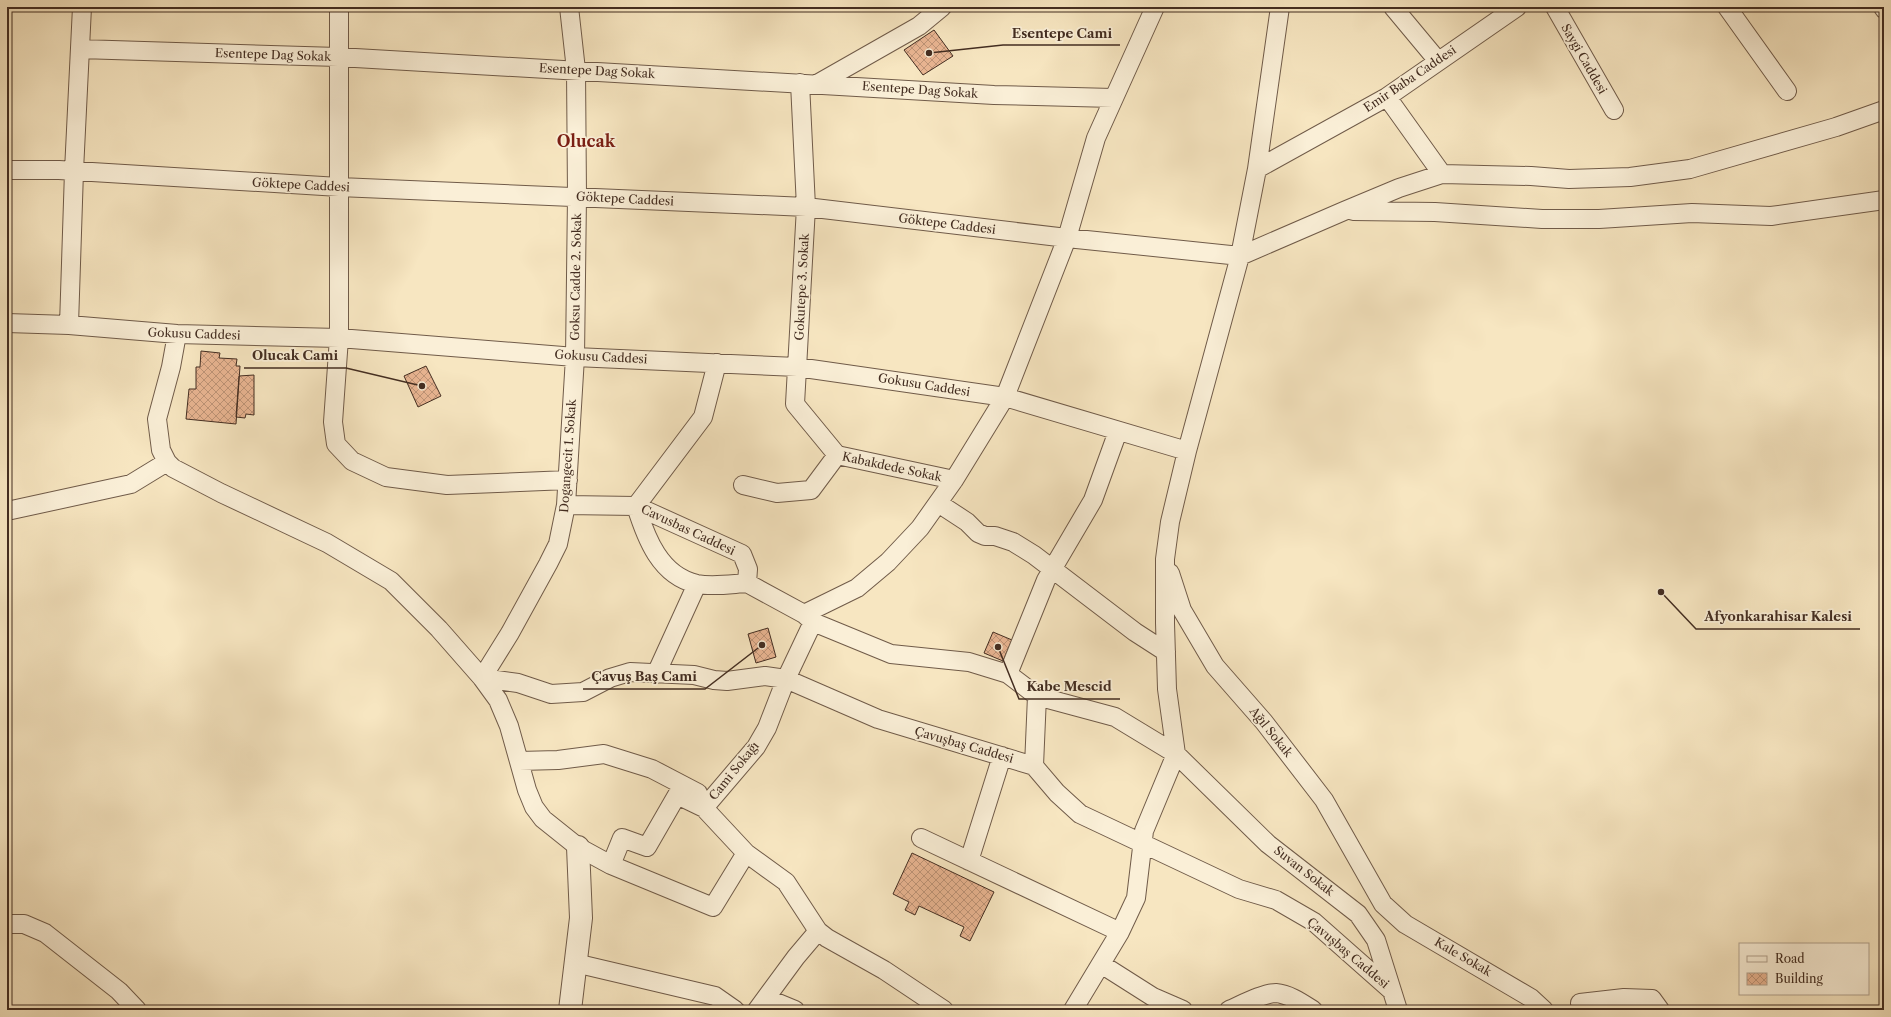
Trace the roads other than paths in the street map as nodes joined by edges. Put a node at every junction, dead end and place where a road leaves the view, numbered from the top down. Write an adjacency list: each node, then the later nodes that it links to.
1 (82, 7): 11 (street)
2 (339, 7): 12 (street)
3 (569, 7): 14 (street, Goksu Cadde 2. Sokak)
4 (942, 7): 15 (street)
5 (1155, 7): 18 (street)
6 (1280, 7): 21 (street)
7 (1393, 7): 13 (street)
8 (1517, 7): 13 (street, Emir Baba Caddesi)
9 (1555, 7): 19 (street, Saygi Caddesi)
10 (1727, 7): 16 (street)
11 (80, 49): 12 (street, Esentepe Dag Sokak); 23 (street)
12 (338, 57): 14 (street, Esentepe Dag Sokak); 25 (street)
13 (1438, 61): 17 (street, Emir Baba Caddesi)
14 (576, 70): 15 (street, Esentepe Dag Sokak); 26 (street, Goksu Cadde 2. Sokak)
15 (808, 83): 18 (street, Esentepe Dag Sokak); 28 (street, Gokutepe 3. Sokak)
16 (1787, 91)
17 (1387, 97): 21 (street, Emir Baba Caddesi); 24 (street)
18 (1113, 98): 30 (street)
19 (1614, 110)
20 (1884, 110): 24 (street)
21 (1257, 169): 31 (street)
22 (7, 170): 23 (street, Göktepe Caddesi)
23 (74, 171): 25 (street, Göktepe Caddesi); 33 (street)
24 (1442, 174): 29 (street)
25 (339, 187): 26 (street, Göktepe Caddesi); 35 (street)
26 (577, 196): 28 (street, Göktepe Caddesi); 36 (street, Goksu Cadde 2. Sokak)
27 (1884, 200): 29 (street)
28 (806, 207): 30 (street, Göktepe Caddesi); 38 (street, Gokutepe 3. Sokak)
29 (1344, 211): 31 (street)
30 (1067, 238): 31 (street, Göktepe Caddesi); 39 (street)
31 (1240, 256): 41 (street)
32 (7, 324): 33 (street, Gokusu Caddesi)
33 (69, 325): 34 (street, Gokusu Caddesi)
34 (177, 334): 35 (street, Gokusu Caddesi); 43 (street)
35 (339, 338): 36 (street, Gokusu Caddesi); 44 (street)
36 (575, 357): 37 (street, Gokusu Caddesi); 44 (street, Dogangecit 1. Sokak)
37 (717, 363): 38 (street, Gokusu Caddesi); 49 (street)
38 (797, 367): 39 (street, Gokusu Caddesi); 42 (street, Kabakdede Sokak)
39 (1005, 397): 40 (street, Gokusu Caddesi); 45 (street)
40 (1118, 431): 41 (street, Gokusu Caddesi); 52 (street)
41 (1187, 451): 51 (street)
42 (838, 455): 45 (street, Kabakdede Sokak); 46 (street)
43 (167, 462): 50 (street); 59 (street)
44 (568, 480): 48 (street, Dogangecit 1. Sokak)
45 (954, 480): 47 (street)
46 (743, 485)
47 (938, 503): 52 (street); 55 (street)
48 (566, 505): 49 (street, Cavusbas Caddesi); 59 (street, Dogangecit 1. Sokak)
49 (636, 506): 53 (street, Cavusbas Caddesi); 54 (street)
50 (7, 511)
51 (1165, 559): 56 (street); 73 (street, Ağıl Sokak)
52 (1052, 568): 56 (street); 58 (street)
53 (746, 583): 54 (street); 55 (street)
54 (697, 584): 57 (street)
55 (809, 618): 58 (street); 60 (street, Cami Sokağı)
56 (1166, 652): 62 (street)
57 (656, 674): 59 (street, Çavuşbaş Caddesi); 60 (street, Çavuşbaş Caddesi)
58 (1008, 674): 61 (street)
59 (482, 678): 64 (street)
60 (786, 679): 63 (street, Çavuşbaş Caddesi); 66 (street, Cami Sokağı)
61 (1037, 696): 62 (street); 65 (street)
62 (1176, 754): 68 (street); 74 (street, Suvan Sokak)
63 (1002, 756): 65 (street, Çavuşbaş Caddesi); 71 (street)
64 (519, 761): 66 (street); 69 (street)
65 (1034, 766): 68 (street, Çavuşbaş Caddesi)
66 (707, 804): 70 (street); 72 (street, Cami Sokağı)
67 (921, 838): 71 (street)
68 (1142, 843): 77 (street); 80 (street, Çavuşbaş Caddesi)
69 (578, 847): 72 (street); 78 (street)
70 (746, 853): 72 (street); 76 (street)
71 (969, 861): 77 (street)
72 (610, 865)
73 (1383, 904): 74 (street); 93 (street, Kale Sokak)
74 (1364, 922): 80 (street, Suvan Sokak)
75 (7, 924): 83 (street)
76 (818, 931): 82 (street); 87 (street)
77 (1120, 932): 79 (street)
78 (575, 963): 84 (street); 85 (street)
79 (1100, 964): 88 (street); 89 (street)
80 (1392, 991): 92 (street, Suvan Sokak)
81 (1580, 1003): 94 (street)
82 (762, 1004): 86 (street)
83 (137, 1010)
84 (570, 1010)
85 (735, 1010)
86 (795, 1010)
87 (944, 1010)
88 (1074, 1010)
89 (1184, 1010)
90 (1229, 1010): 91 (street)
91 (1313, 1010)
92 (1398, 1010)
93 (1544, 1010)
94 (1660, 1010)

